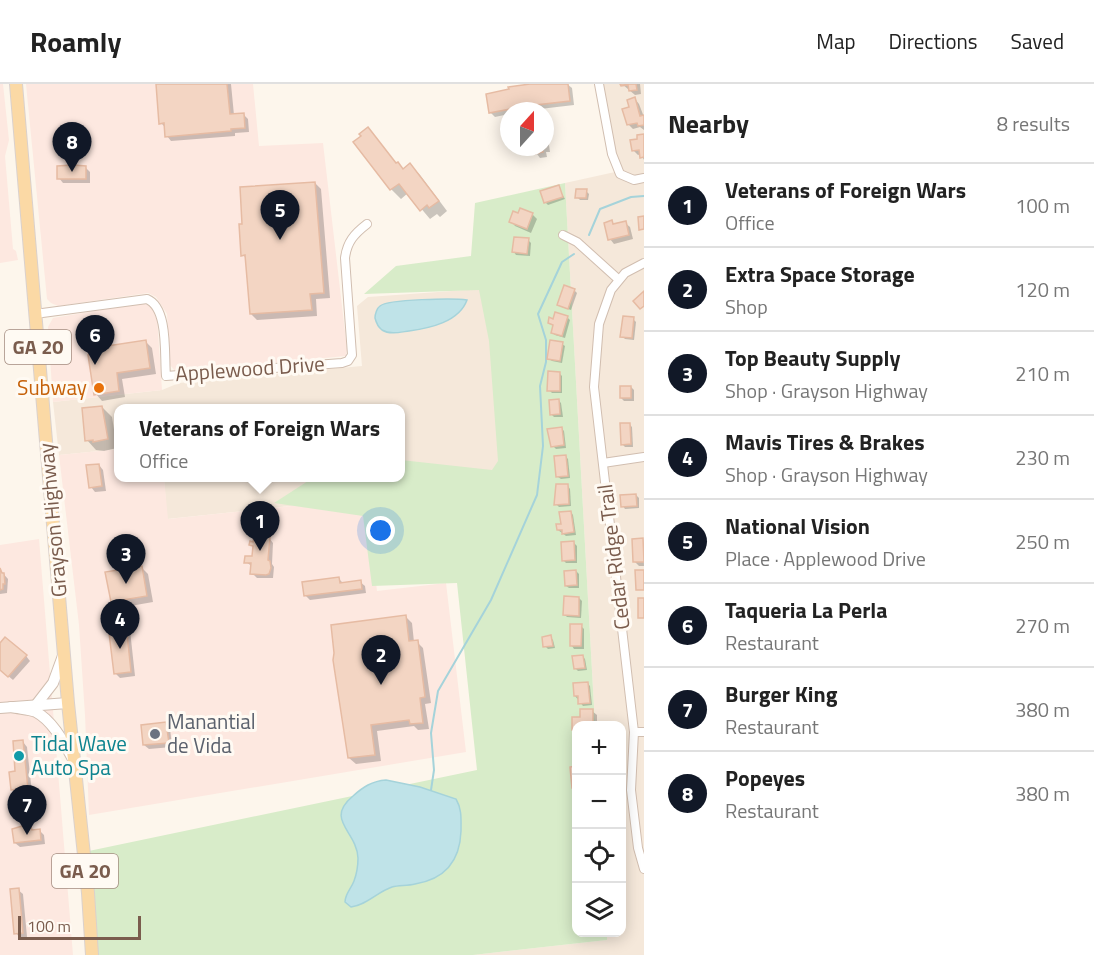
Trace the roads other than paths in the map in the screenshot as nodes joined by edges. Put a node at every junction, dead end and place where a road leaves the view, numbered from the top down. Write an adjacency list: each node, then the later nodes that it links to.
1 (16, 84): 8 (main road, Grayson Highway / GA 20)
2 (599, 84): 3 (street)
3 (644, 178)
4 (367, 224): 8 (street, Applewood Drive)
5 (563, 236): 7 (street)
6 (644, 263): 7 (street)
7 (618, 279): 10 (street, Cedar Ridge Trail)
8 (35, 314): 11 (main road, Grayson Highway / GA 20)
9 (644, 457): 10 (street)
10 (603, 463): 15 (street, Cedar Ridge Trail)
11 (64, 653): 12 (main road, Grayson Highway / GA 20); 13 (street)
12 (68, 703): 13 (street); 16 (main road, Grayson Highway / GA 20)
13 (36, 705): 14 (street)
14 (6, 708): 16 (street)
15 (639, 732): 17 (street, Cedar Ridge Trail)
16 (73, 759): 19 (main road, Grayson Highway / GA 20)
17 (641, 847): 18 (street, Cedar Ridge Trail)
18 (644, 869)
19 (92, 955)

